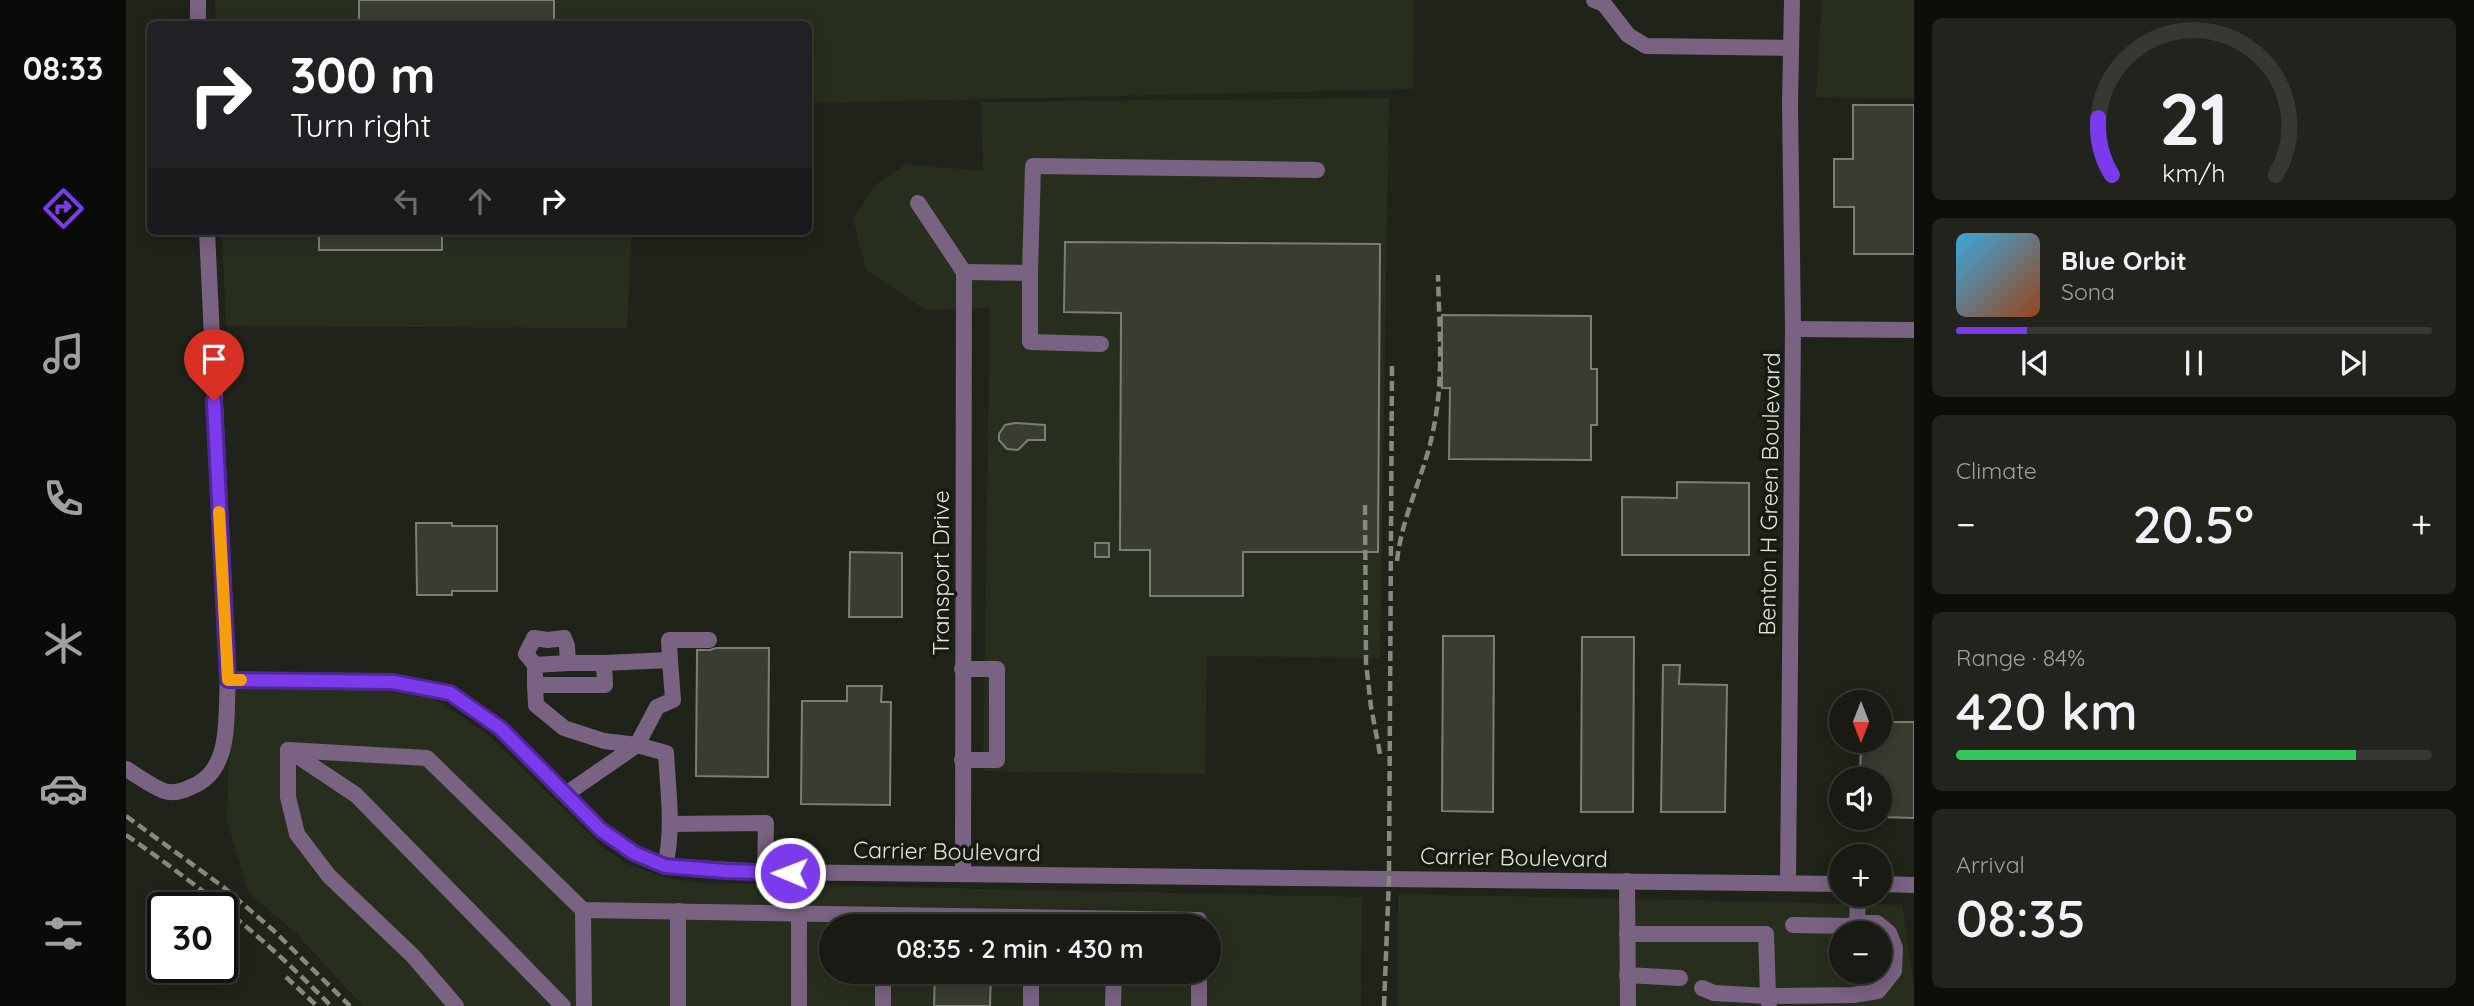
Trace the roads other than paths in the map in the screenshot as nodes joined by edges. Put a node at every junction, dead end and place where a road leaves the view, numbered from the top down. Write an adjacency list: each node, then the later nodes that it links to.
1 (198, 0): 4 (street)
2 (1594, 0): 5 (street)
3 (1792, 0): 5 (street, Benton H Green Boulevard)
4 (198, 21)
5 (1791, 48): 11 (street, Benton H Green Boulevard)
6 (1317, 170): 10 (street)
7 (918, 203): 9 (street)
8 (206, 235): 20 (street)
9 (964, 272): 10 (street); 19 (street, Transport Drive)
10 (1030, 273): 13 (street)
11 (1793, 329): 12 (street); 32 (street, Benton H Green Boulevard)
12 (1914, 330)
13 (1101, 344)
14 (709, 640): 15 (street)
15 (670, 660): 17 (street); 22 (street)
16 (568, 663): 17 (street); 18 (street); 18 (street)
17 (604, 663): 21 (street)
18 (535, 665): 21 (street)
19 (962, 669): 24 (street, Transport Drive); 24 (street)
20 (228, 680): 25 (street); 26 (street, Carrier Boulevard)
21 (535, 685): 22 (street)
22 (637, 745): 26 (street); 27 (street)
23 (288, 750): 36 (street); 55 (street); 56 (street)
24 (962, 760): 30 (street, Transport Drive)
25 (126, 769)
26 (566, 794): 28 (street, Carrier Boulevard)
27 (670, 824): 28 (street); 29 (street)
28 (665, 866): 29 (street, Carrier Boulevard)
29 (765, 872): 30 (street, Carrier Boulevard)
30 (963, 874): 31 (street, Carrier Boulevard)
31 (1627, 881): 32 (street, Carrier Boulevard); 42 (street)
32 (1788, 883): 33 (street, Carrier Boulevard)
33 (1829, 884)
34 (1892, 884): 35 (street)
35 (1914, 885)
36 (583, 910): 37 (street); 57 (street)
37 (678, 911): 38 (street); 58 (street)
38 (799, 913): 39 (street); 59 (street)
39 (819, 915)
40 (1793, 925): 41 (street)
41 (1829, 926)
42 (1627, 934): 45 (street); 53 (street)
43 (1892, 940): 44 (street)
44 (1892, 974)
45 (1628, 975): 46 (street); 64 (street)
46 (1680, 978)
47 (883, 984): 60 (street)
48 (1031, 984): 61 (street)
49 (1114, 984): 62 (street)
50 (1199, 984): 63 (street)
51 (1884, 984): 54 (street)
52 (1702, 988): 53 (street)
53 (1769, 1001): 54 (street)
54 (1854, 1001)
55 (456, 1006)
56 (563, 1006)
57 (584, 1006)
58 (678, 1006)
59 (799, 1006)
60 (883, 1006)
61 (1031, 1006)
62 (1114, 1006)
63 (1199, 1006)
64 (1628, 1006)

